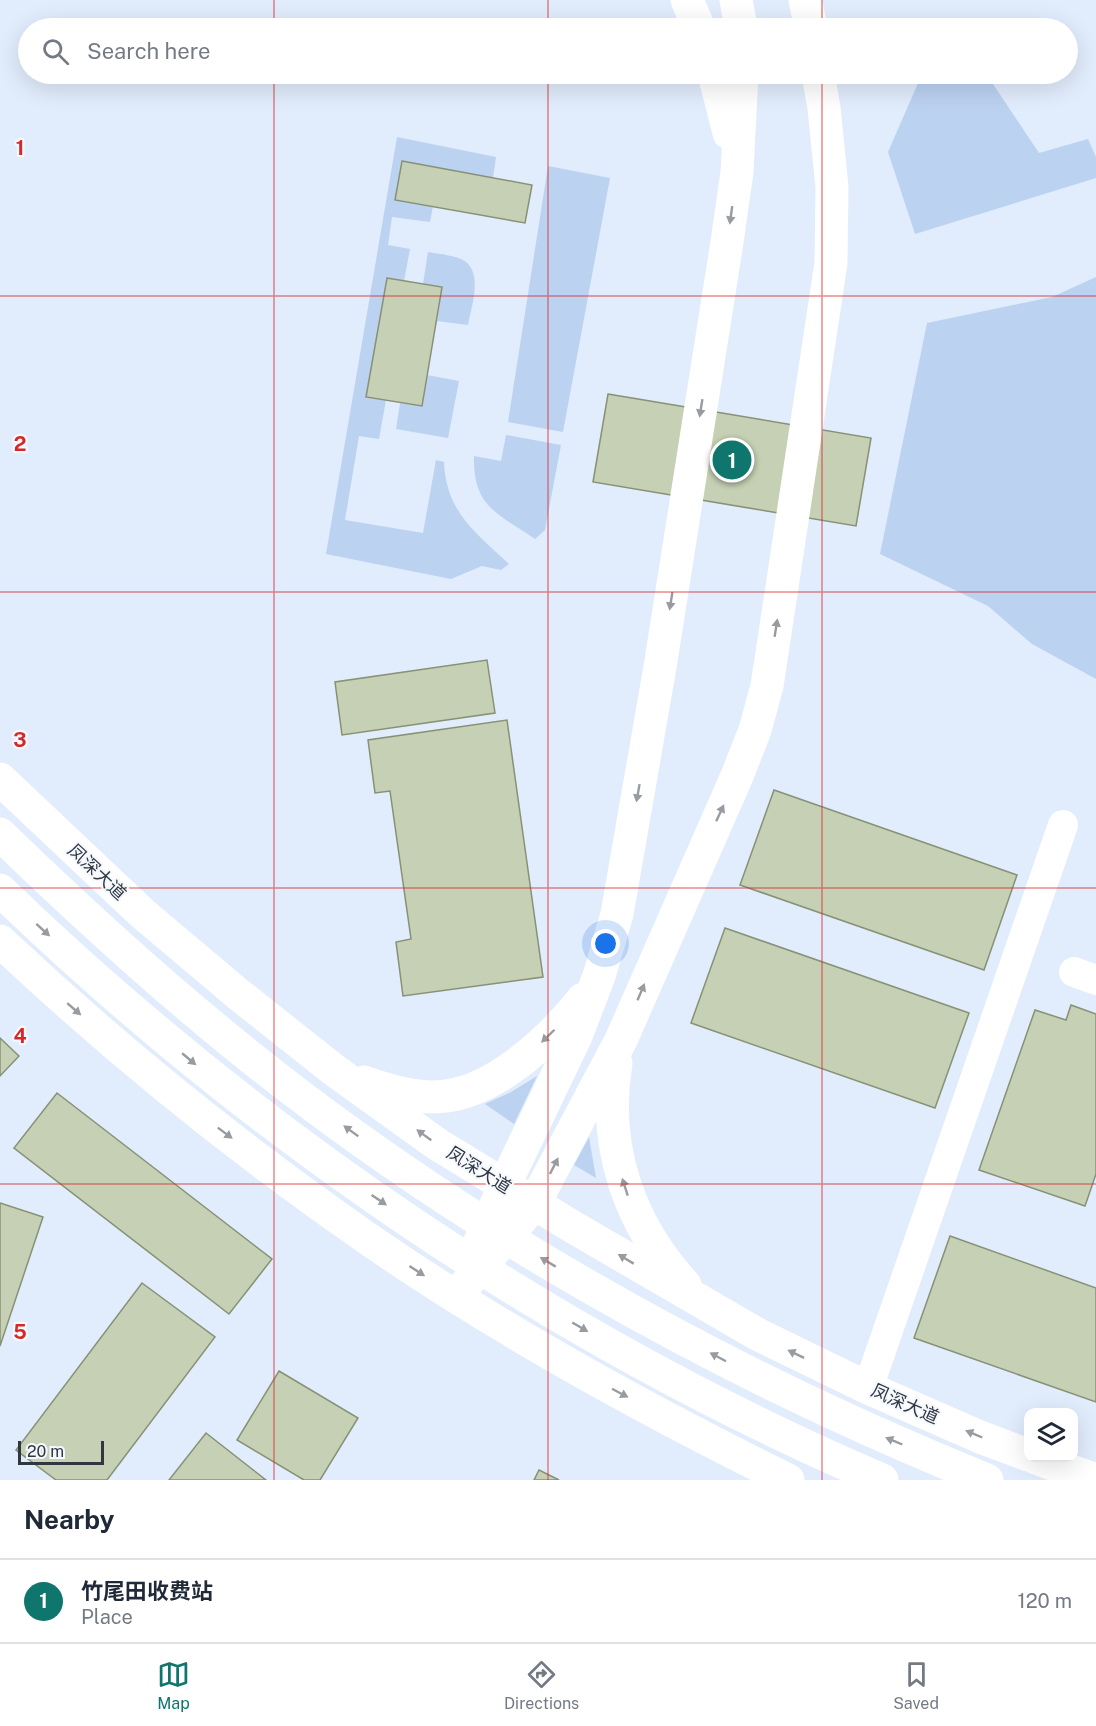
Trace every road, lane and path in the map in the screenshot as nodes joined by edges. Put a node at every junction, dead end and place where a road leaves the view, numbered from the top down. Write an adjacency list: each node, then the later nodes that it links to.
1 (687, 0): 5 (highway)
2 (736, 0): 6 (highway)
3 (804, 0): 7 (highway)
4 (828, 0): 8 (highway)
5 (695, 18)
6 (739, 18)
7 (808, 18)
8 (831, 18)
9 (717, 84): 13 (highway)
10 (741, 84): 13 (highway)
11 (820, 84): 14 (highway)
12 (836, 84): 14 (highway)
13 (737, 172): 20 (highway, one-way to 20)
14 (832, 187): 21 (highway, one-way to 14)
15 (0, 779): 22 (highway, 凤深大道)
16 (1064, 825): 27 (lane)
17 (0, 834): 32 (highway, 凤深大道, one-way to 17)
18 (0, 890): 31 (highway, one-way to 31)
19 (0, 941): 25 (highway, one-way to 25)
20 (599, 976): 22 (highway, one-way to 22); 23 (highway)
21 (621, 1040): 24 (highway, one-way to 21); 26 (highway, one-way to 21)
22 (334, 1070): 23 (highway, 凤深大道, one-way to 22)
23 (504, 1186): 24 (highway, 凤深大道); 25 (highway)
24 (534, 1204): 25 (highway); 26 (highway, 凤深大道, one-way to 24)
25 (456, 1296): 30 (highway, one-way to 30)
26 (703, 1304): 27 (highway, 凤深大道, one-way to 26)
27 (868, 1388): 28 (highway, 凤深大道, one-way to 27)
28 (1024, 1453)
29 (1047, 1462): 33 (highway)
30 (788, 1480)
31 (882, 1480)
32 (987, 1480)
33 (1096, 1480)

